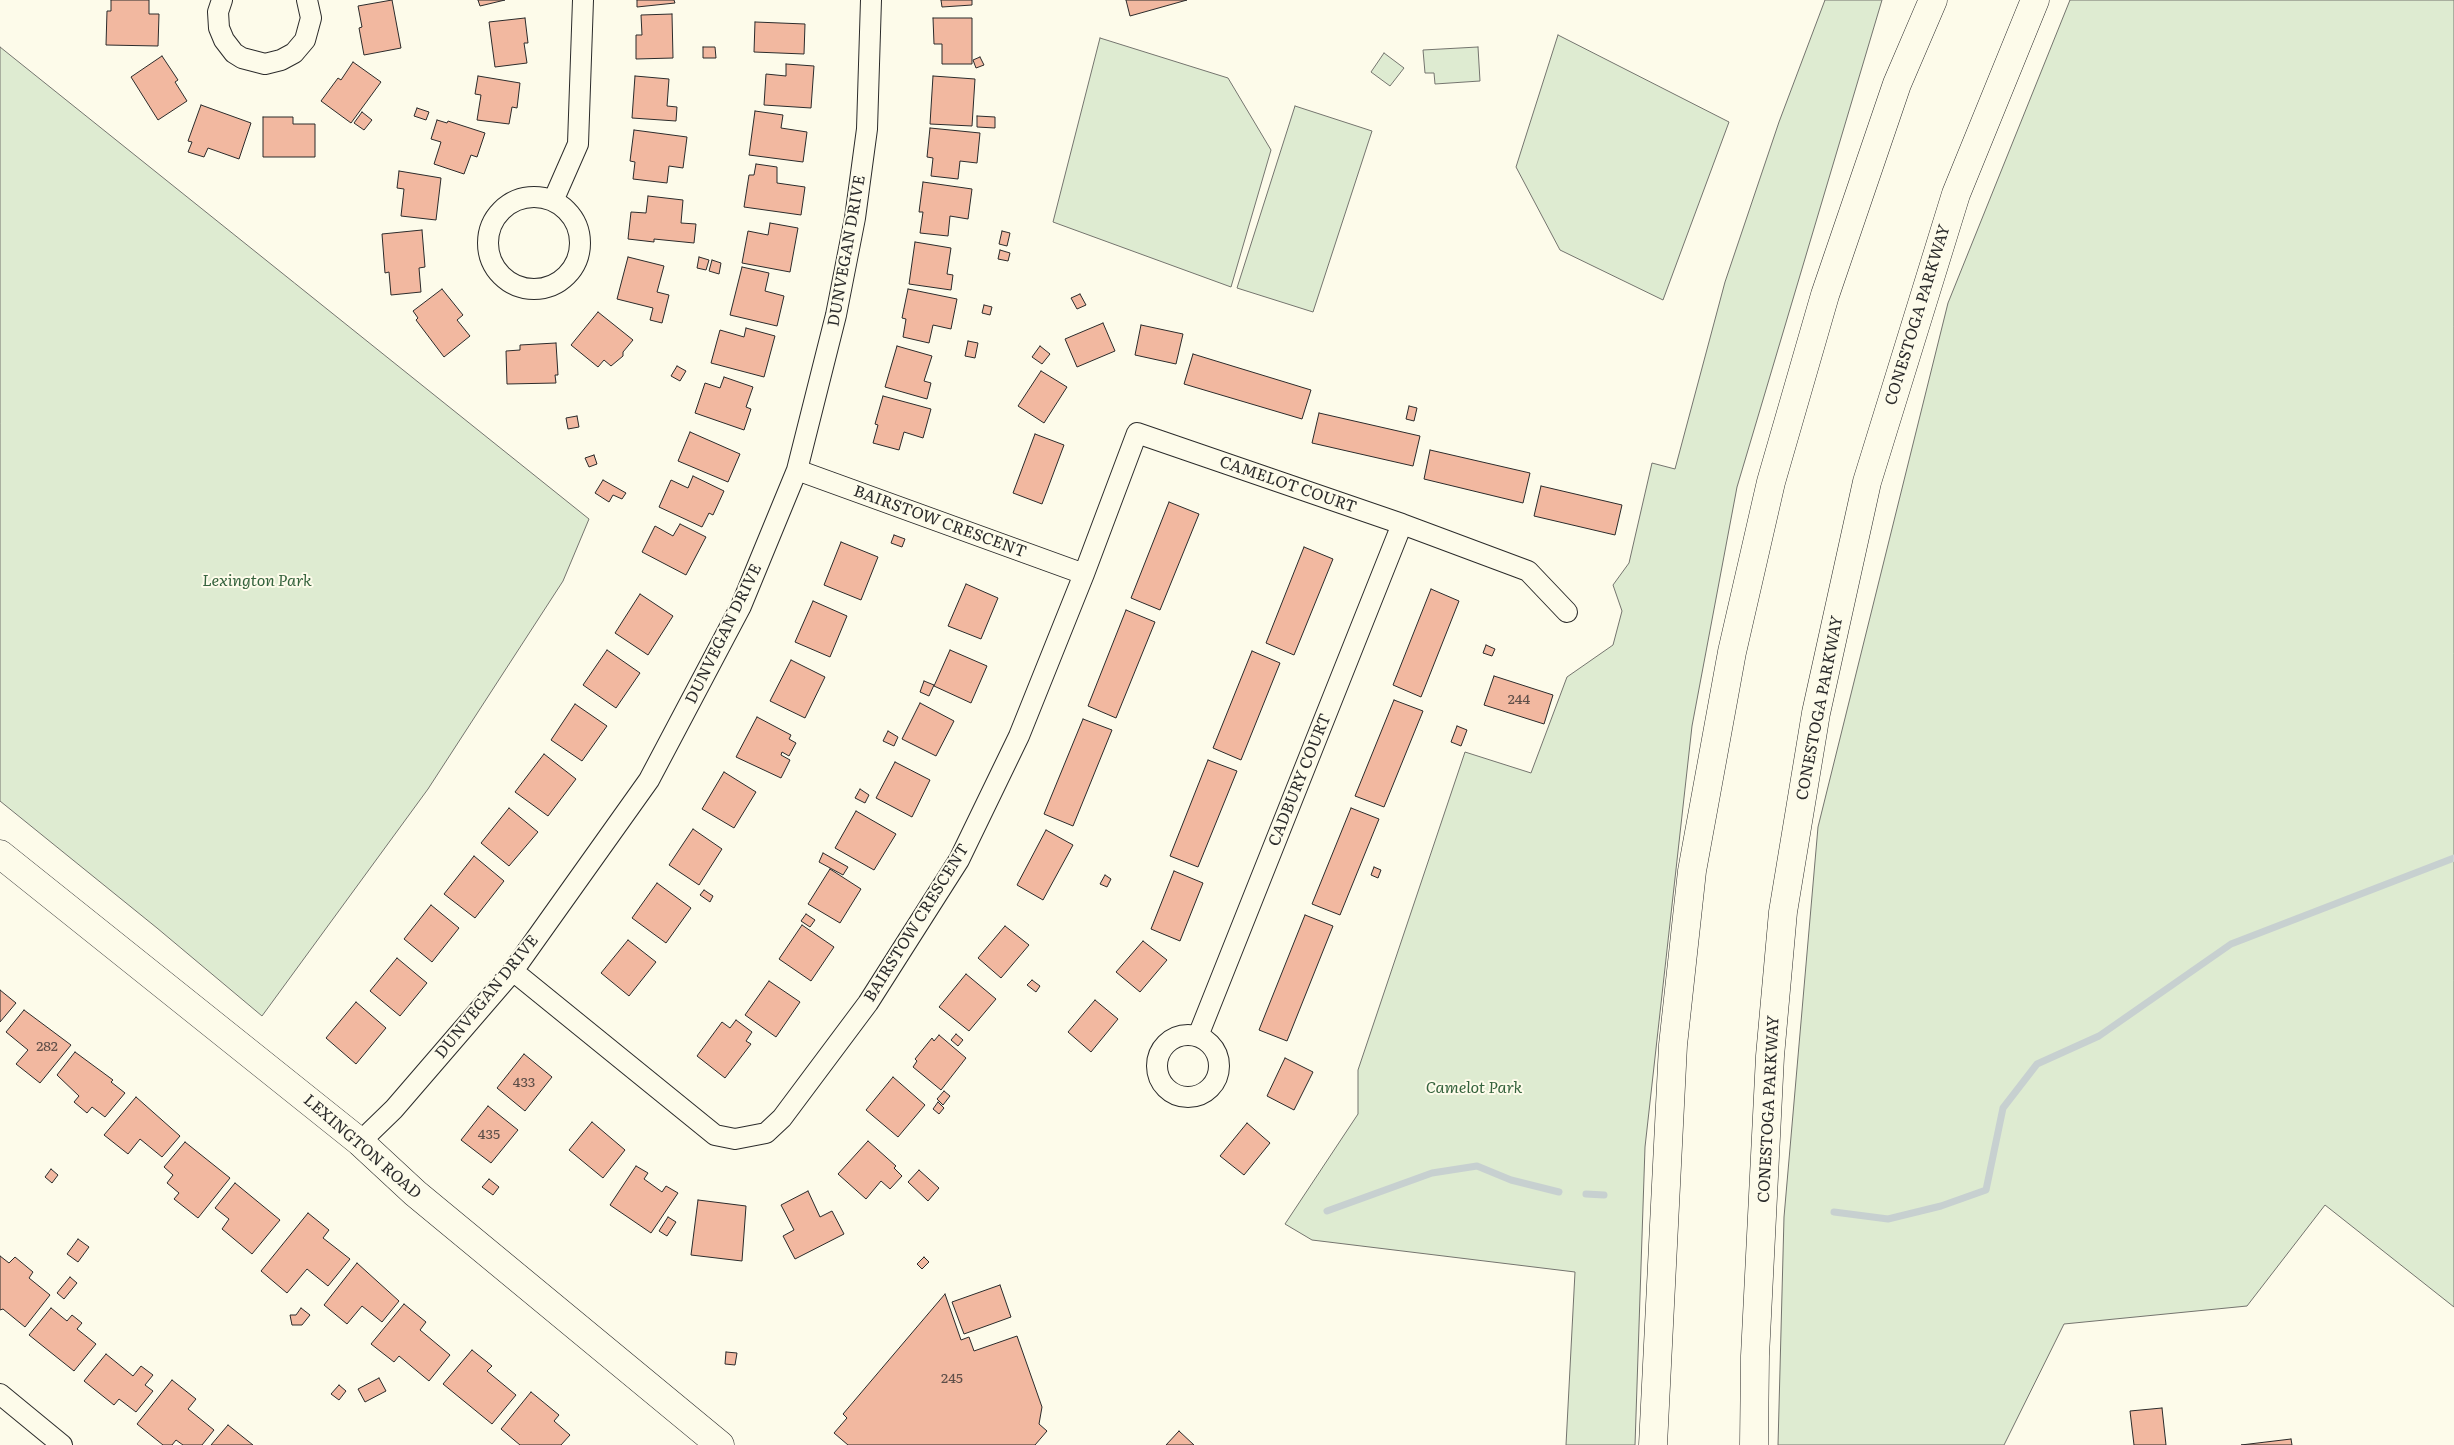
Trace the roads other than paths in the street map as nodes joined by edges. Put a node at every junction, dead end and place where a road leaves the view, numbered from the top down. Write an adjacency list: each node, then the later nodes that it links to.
1 (222, 0): 2 (street)
2 (308, 0)
3 (583, 0): 7 (street)
4 (871, 0): 8 (street, DUNVEGAN DRIVE)
5 (1933, 0): 19 (main road)
6 (2034, 0): 20 (main road, CONESTOGA PARKWAY)
7 (553, 201): 7 (street)
8 (798, 470): 10 (street, BAIRSTOW CRESCENT); 13 (street, DUNVEGAN DRIVE)
9 (1402, 524): 10 (street, CAMELOT COURT); 11 (street, CAMELOT COURT); 14 (street, CADBURY COURT)
10 (1084, 574): 13 (street, BAIRSTOW CRESCENT)
11 (1567, 612)
12 (0, 854): 15 (main road, LEXINGTON ROAD)
13 (513, 971): 15 (street, DUNVEGAN DRIVE)
14 (1198, 1036)
15 (360, 1142): 18 (main road, LEXINGTON ROAD)
16 (0, 1394): 17 (street)
17 (62, 1445)
18 (720, 1445)
19 (1652, 1445)
20 (1754, 1445)

